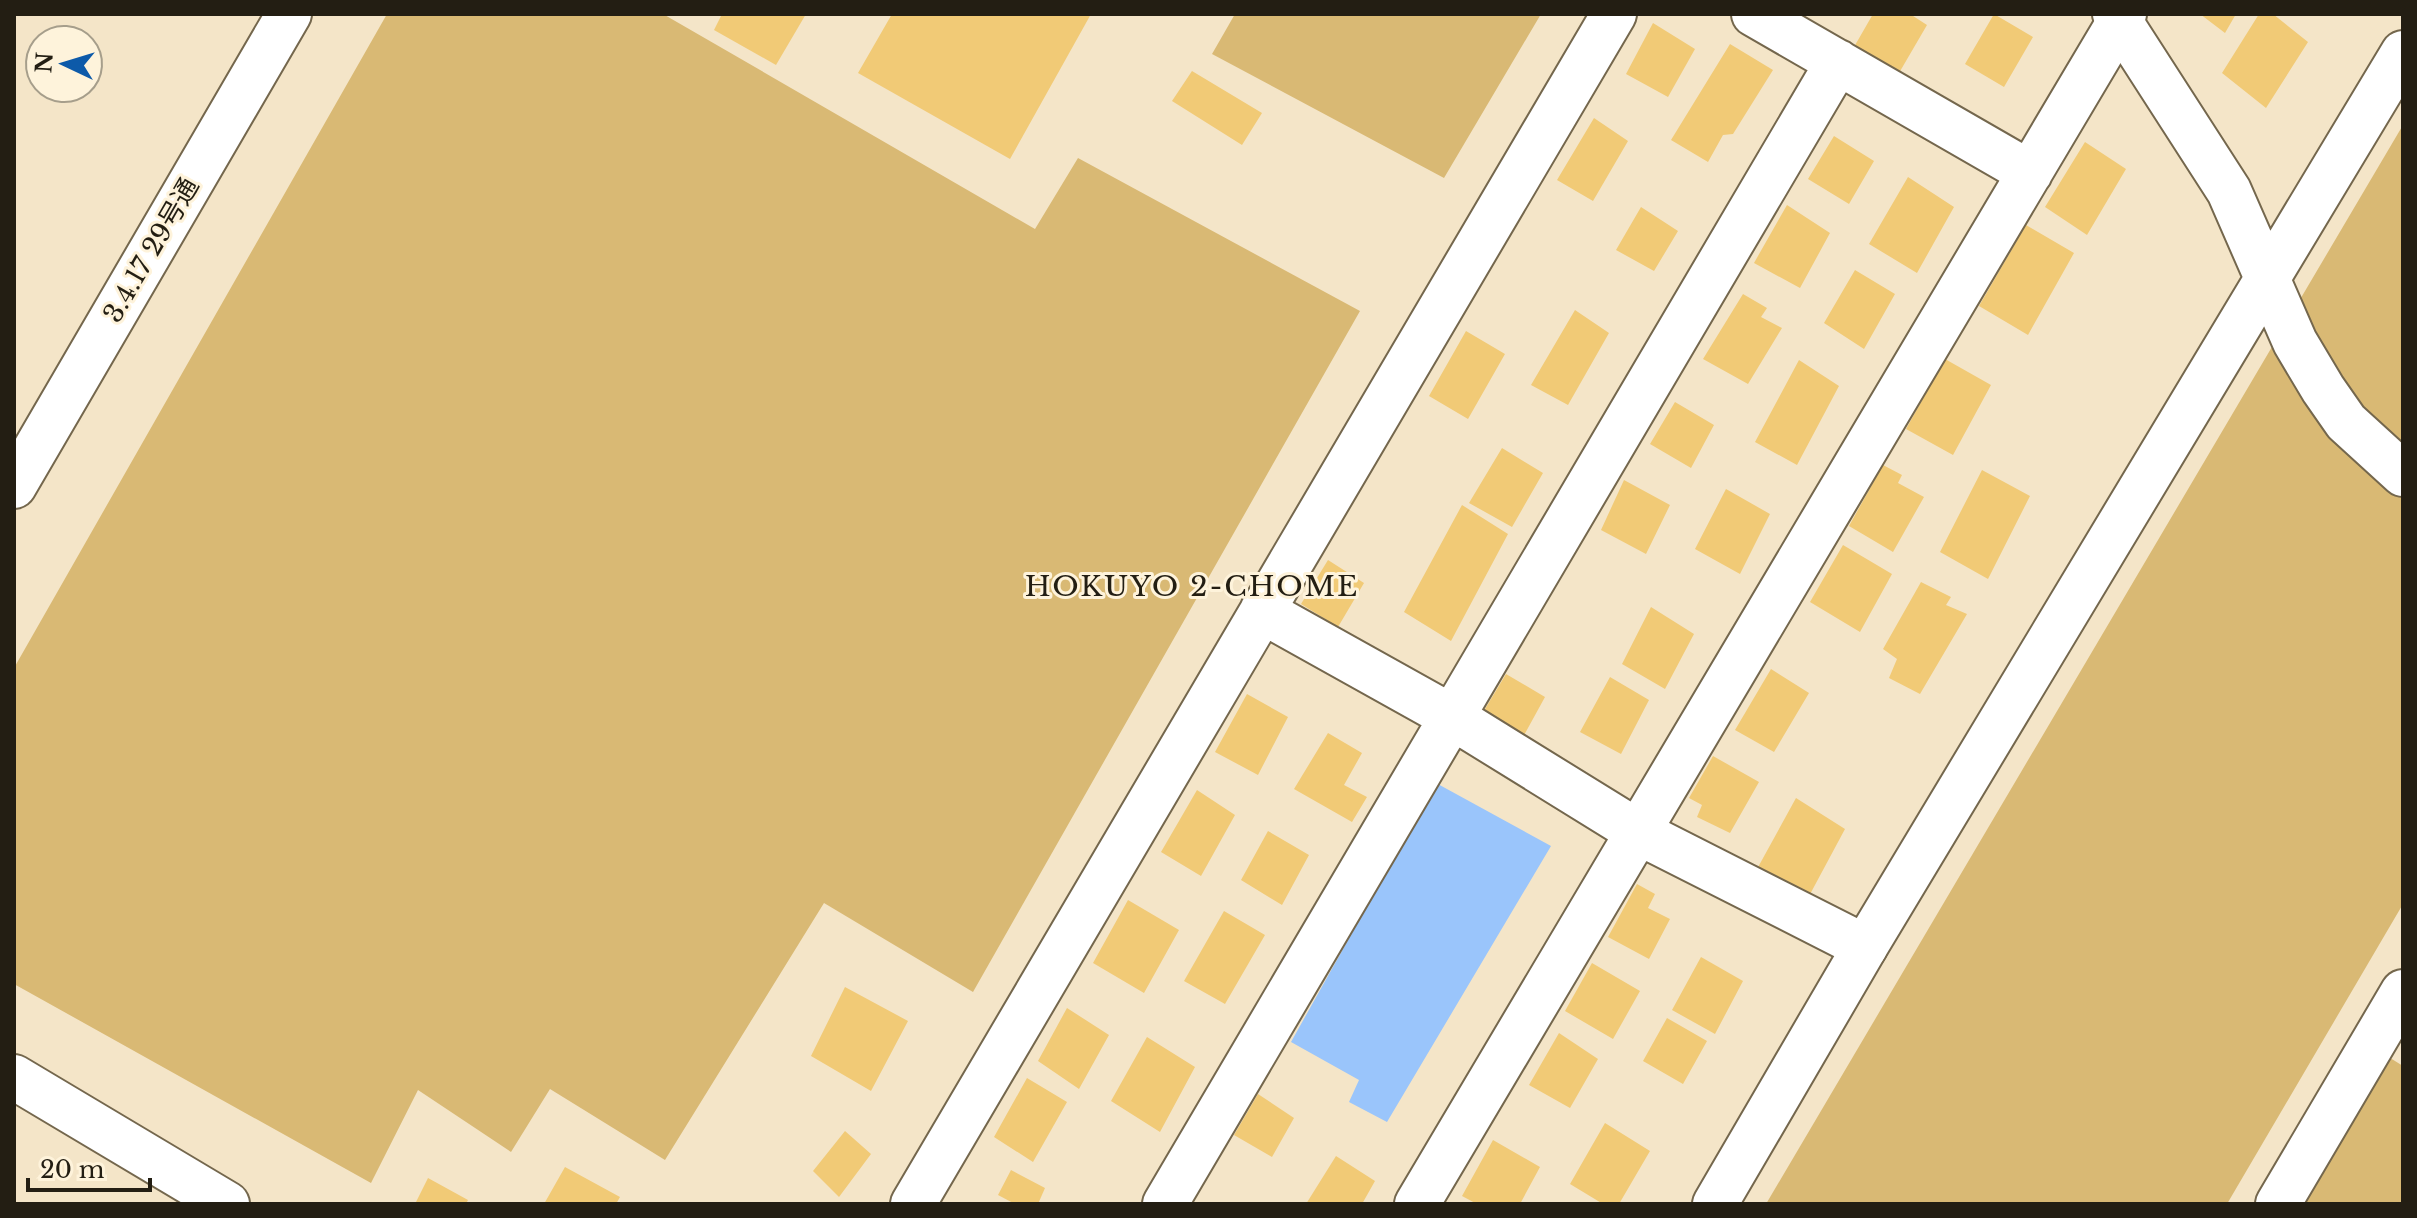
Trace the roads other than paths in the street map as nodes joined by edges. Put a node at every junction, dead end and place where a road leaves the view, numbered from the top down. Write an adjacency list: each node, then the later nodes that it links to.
1 (289, 14): 10 (street, 3.4.17 29号通)
2 (1614, 14): 11 (street)
3 (1754, 14): 6 (street)
4 (2119, 16): 7 (street); 8 (street)
5 (2403, 53): 8 (street)
6 (1838, 62): 7 (street); 12 (street)
7 (2030, 173): 13 (street)
8 (2268, 277): 9 (street); 14 (street)
9 (2403, 474)
10 (14, 486)
11 (1262, 611): 12 (street); 19 (street)
12 (1452, 717): 13 (street); 20 (street)
13 (1638, 832): 14 (street); 21 (street)
14 (1865, 947): 22 (street)
15 (2403, 992): 16 (street)
16 (2391, 1040): 23 (street)
17 (17, 1087): 18 (street)
18 (227, 1204)
19 (913, 1204)
20 (1165, 1204)
21 (1417, 1204)
22 (1715, 1204)
23 (2278, 1204)

